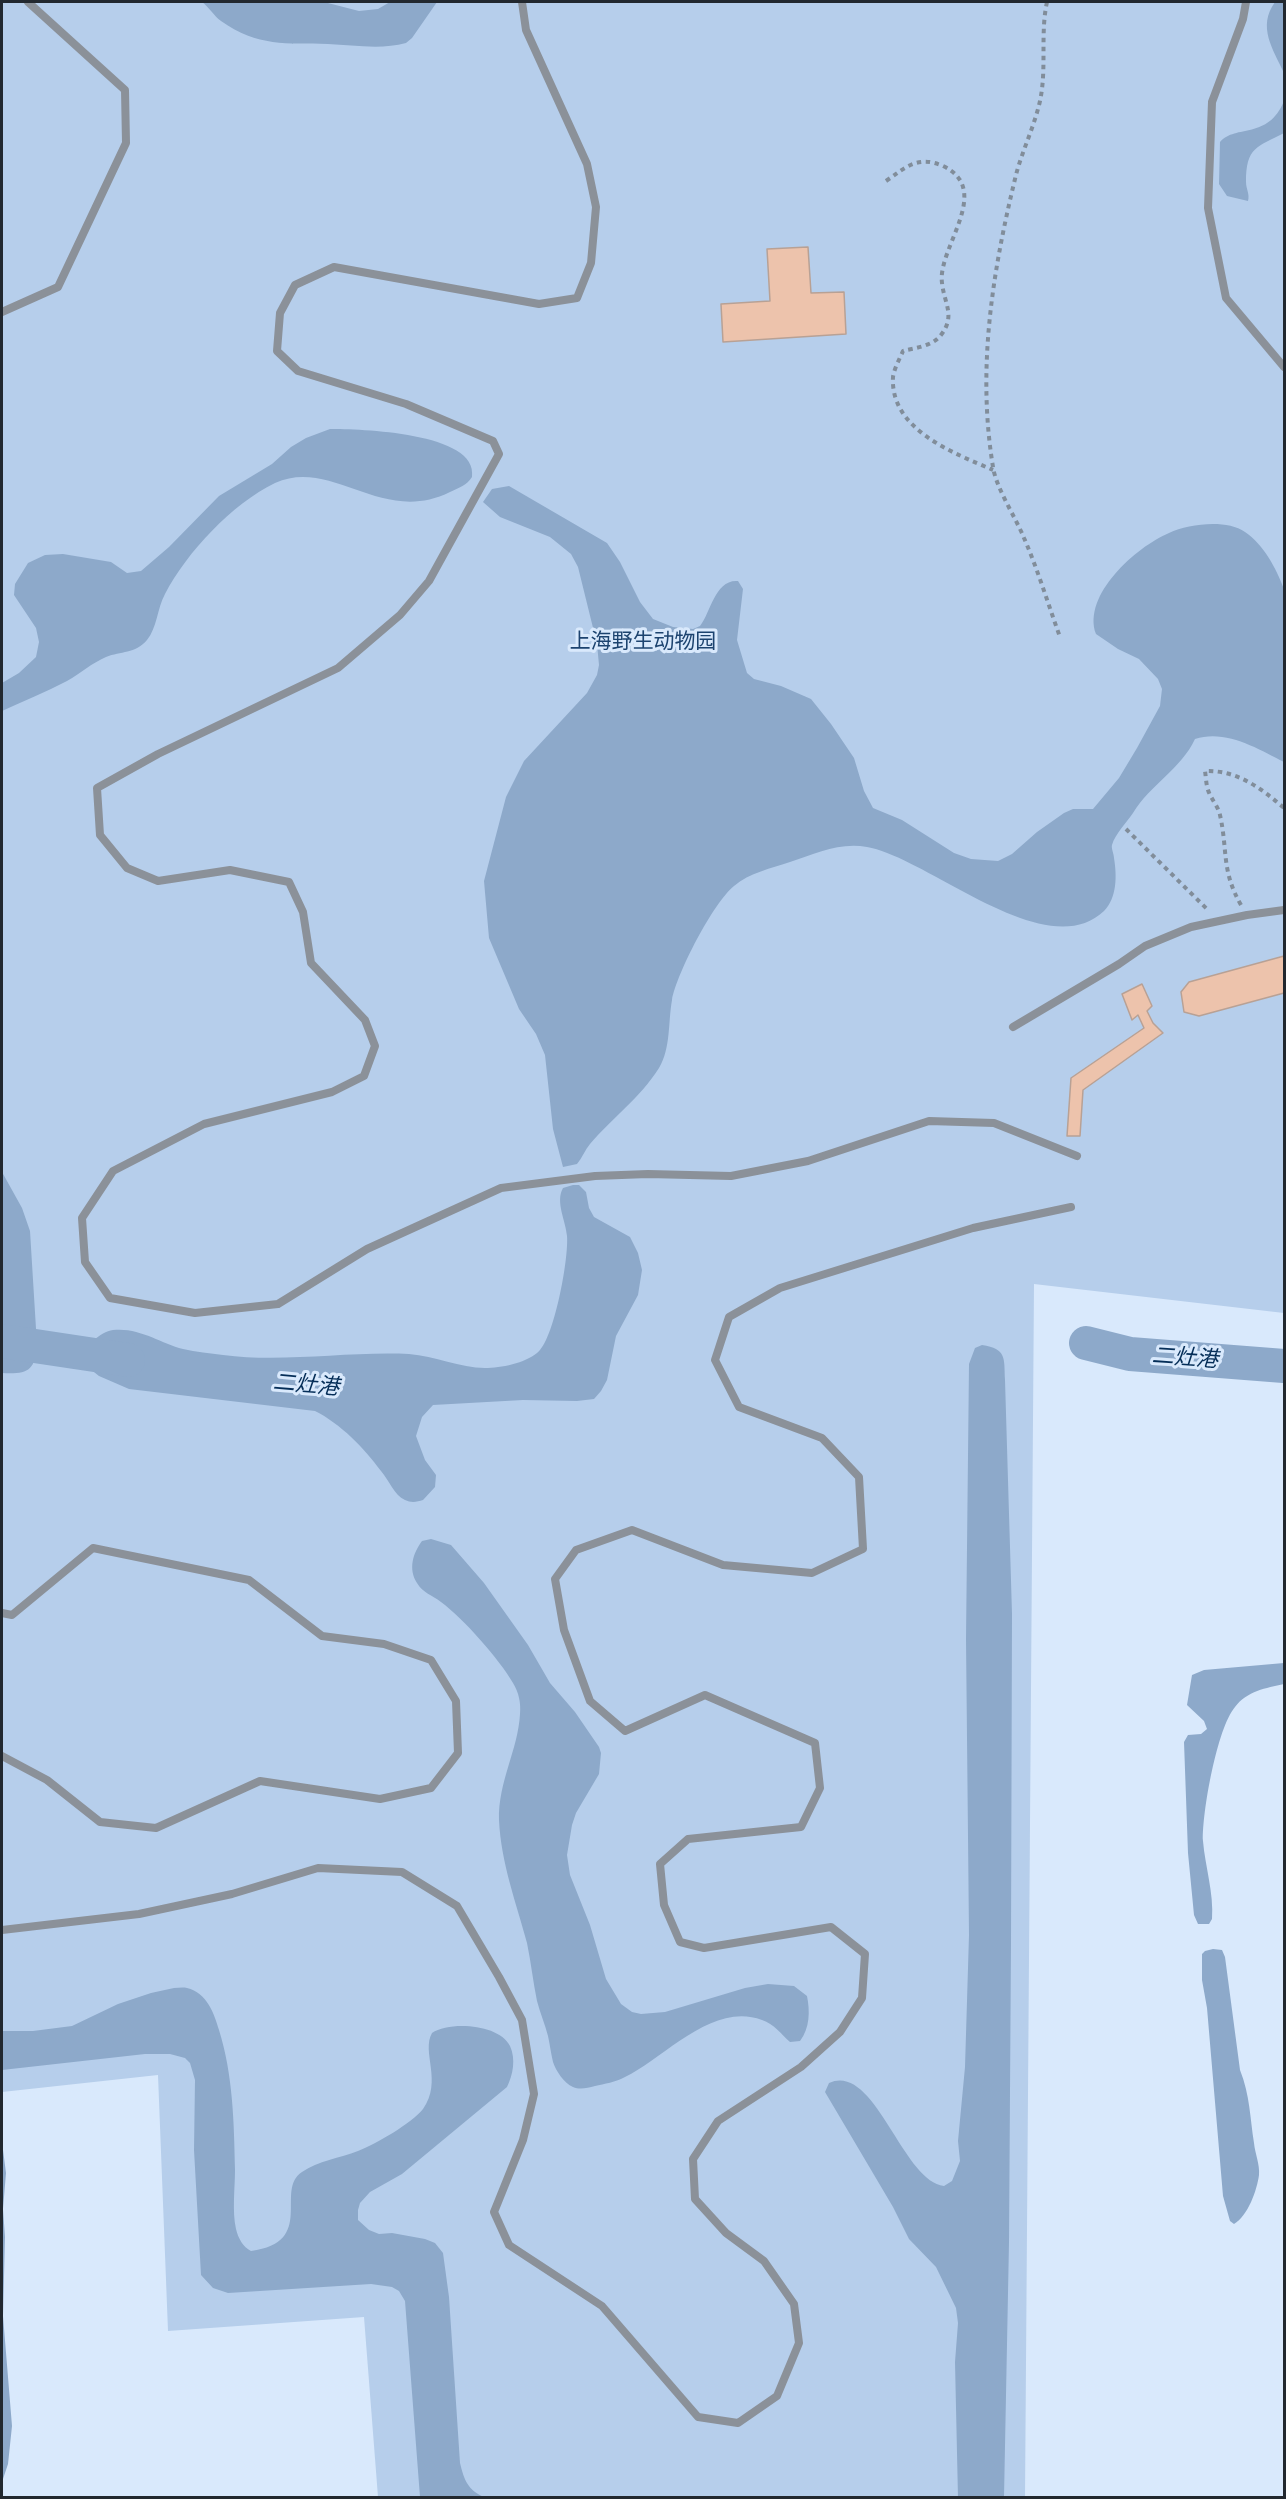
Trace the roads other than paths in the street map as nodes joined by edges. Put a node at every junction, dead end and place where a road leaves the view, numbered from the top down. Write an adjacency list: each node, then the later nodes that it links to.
1 (28, 2): 4 (lane)
2 (522, 2): 8 (lane)
3 (1246, 2): 5 (lane)
4 (2, 312)
5 (1284, 367)
6 (1284, 910): 7 (lane)
7 (1013, 1027)
8 (1077, 1156)
9 (1071, 1207): 12 (lane)
10 (2, 1614): 11 (lane)
11 (2, 1756)
12 (2, 1930)

